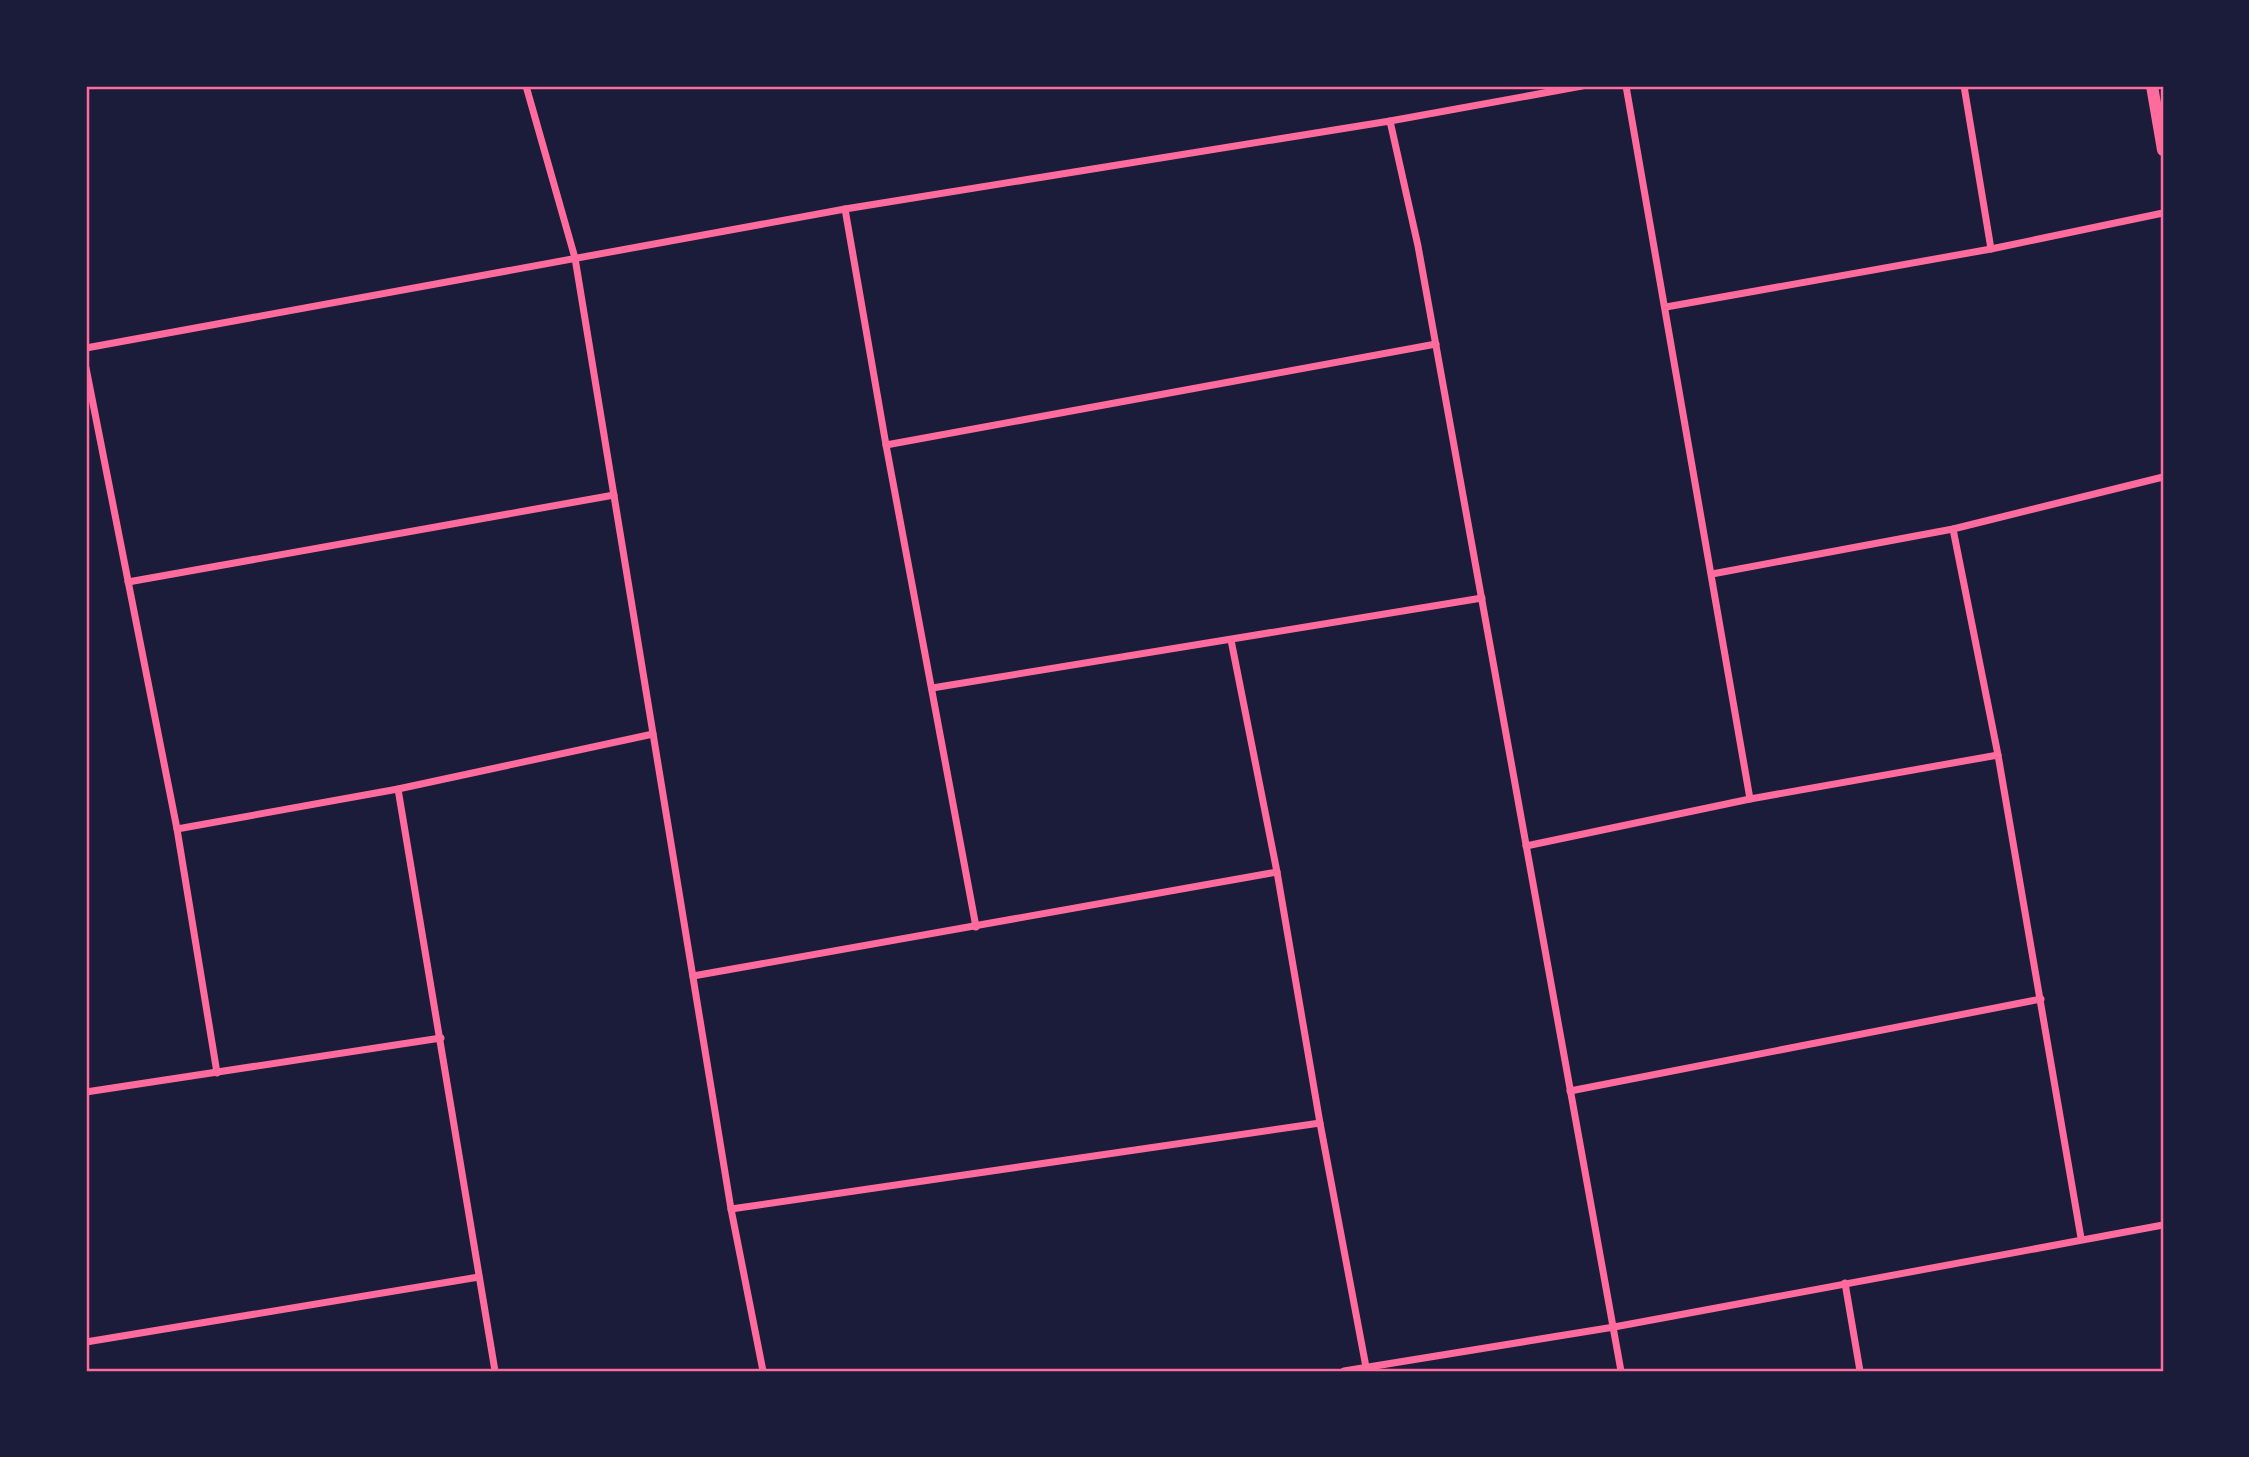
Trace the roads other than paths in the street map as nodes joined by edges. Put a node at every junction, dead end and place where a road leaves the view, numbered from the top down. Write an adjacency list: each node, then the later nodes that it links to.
1 (526, 86): 11 (street)
2 (1581, 86): 6 (street)
3 (1626, 86): 12 (street)
4 (1964, 86): 10 (street)
5 (2152, 86): 7 (street)
6 (1390, 121): 8 (street); 13 (street)
7 (2163, 150)
8 (845, 209): 11 (street); 16 (street)
9 (2163, 213): 10 (street)
10 (1991, 248): 12 (street)
11 (575, 258): 14 (street); 18 (street)
12 (1666, 307): 20 (street)
13 (1436, 344): 16 (street); 22 (street)
14 (86, 348)
15 (86, 368): 21 (street)
16 (886, 445): 24 (street)
17 (2163, 477): 19 (street)
18 (614, 495): 21 (street); 25 (street)
19 (1953, 529): 20 (street); 26 (street)
20 (1712, 574): 28 (street)
21 (128, 582): 29 (street)
22 (1482, 598): 23 (street); 30 (street)
23 (1231, 640): 24 (street); 31 (street)
24 (932, 688): 32 (street)
25 (653, 734): 27 (street); 33 (street)
26 (1998, 755): 28 (street); 34 (street)
27 (398, 789): 29 (street); 35 (street)
28 (1750, 799): 30 (street)
29 (177, 829): 36 (street)
30 (1526, 846): 37 (street)
31 (1277, 872): 32 (street); 39 (street)
32 (976, 927): 33 (street)
33 (693, 976): 40 (street)
34 (2041, 999): 37 (street); 42 (street)
35 (441, 1038): 36 (street); 43 (street)
36 (217, 1073): 38 (street)
37 (1570, 1091): 45 (street)
38 (86, 1092)
39 (1320, 1123): 40 (street); 47 (street)
40 (731, 1209): 49 (street)
41 (2163, 1225): 42 (street)
42 (2081, 1238): 44 (street)
43 (479, 1277): 46 (street); 48 (street)
44 (1845, 1283): 45 (street); 52 (street)
45 (1614, 1327): 47 (street); 51 (street)
46 (86, 1342)
47 (1366, 1367): 50 (street)
48 (495, 1371)
49 (763, 1371)
50 (1345, 1371)
51 (1621, 1371)
52 (1860, 1371)

